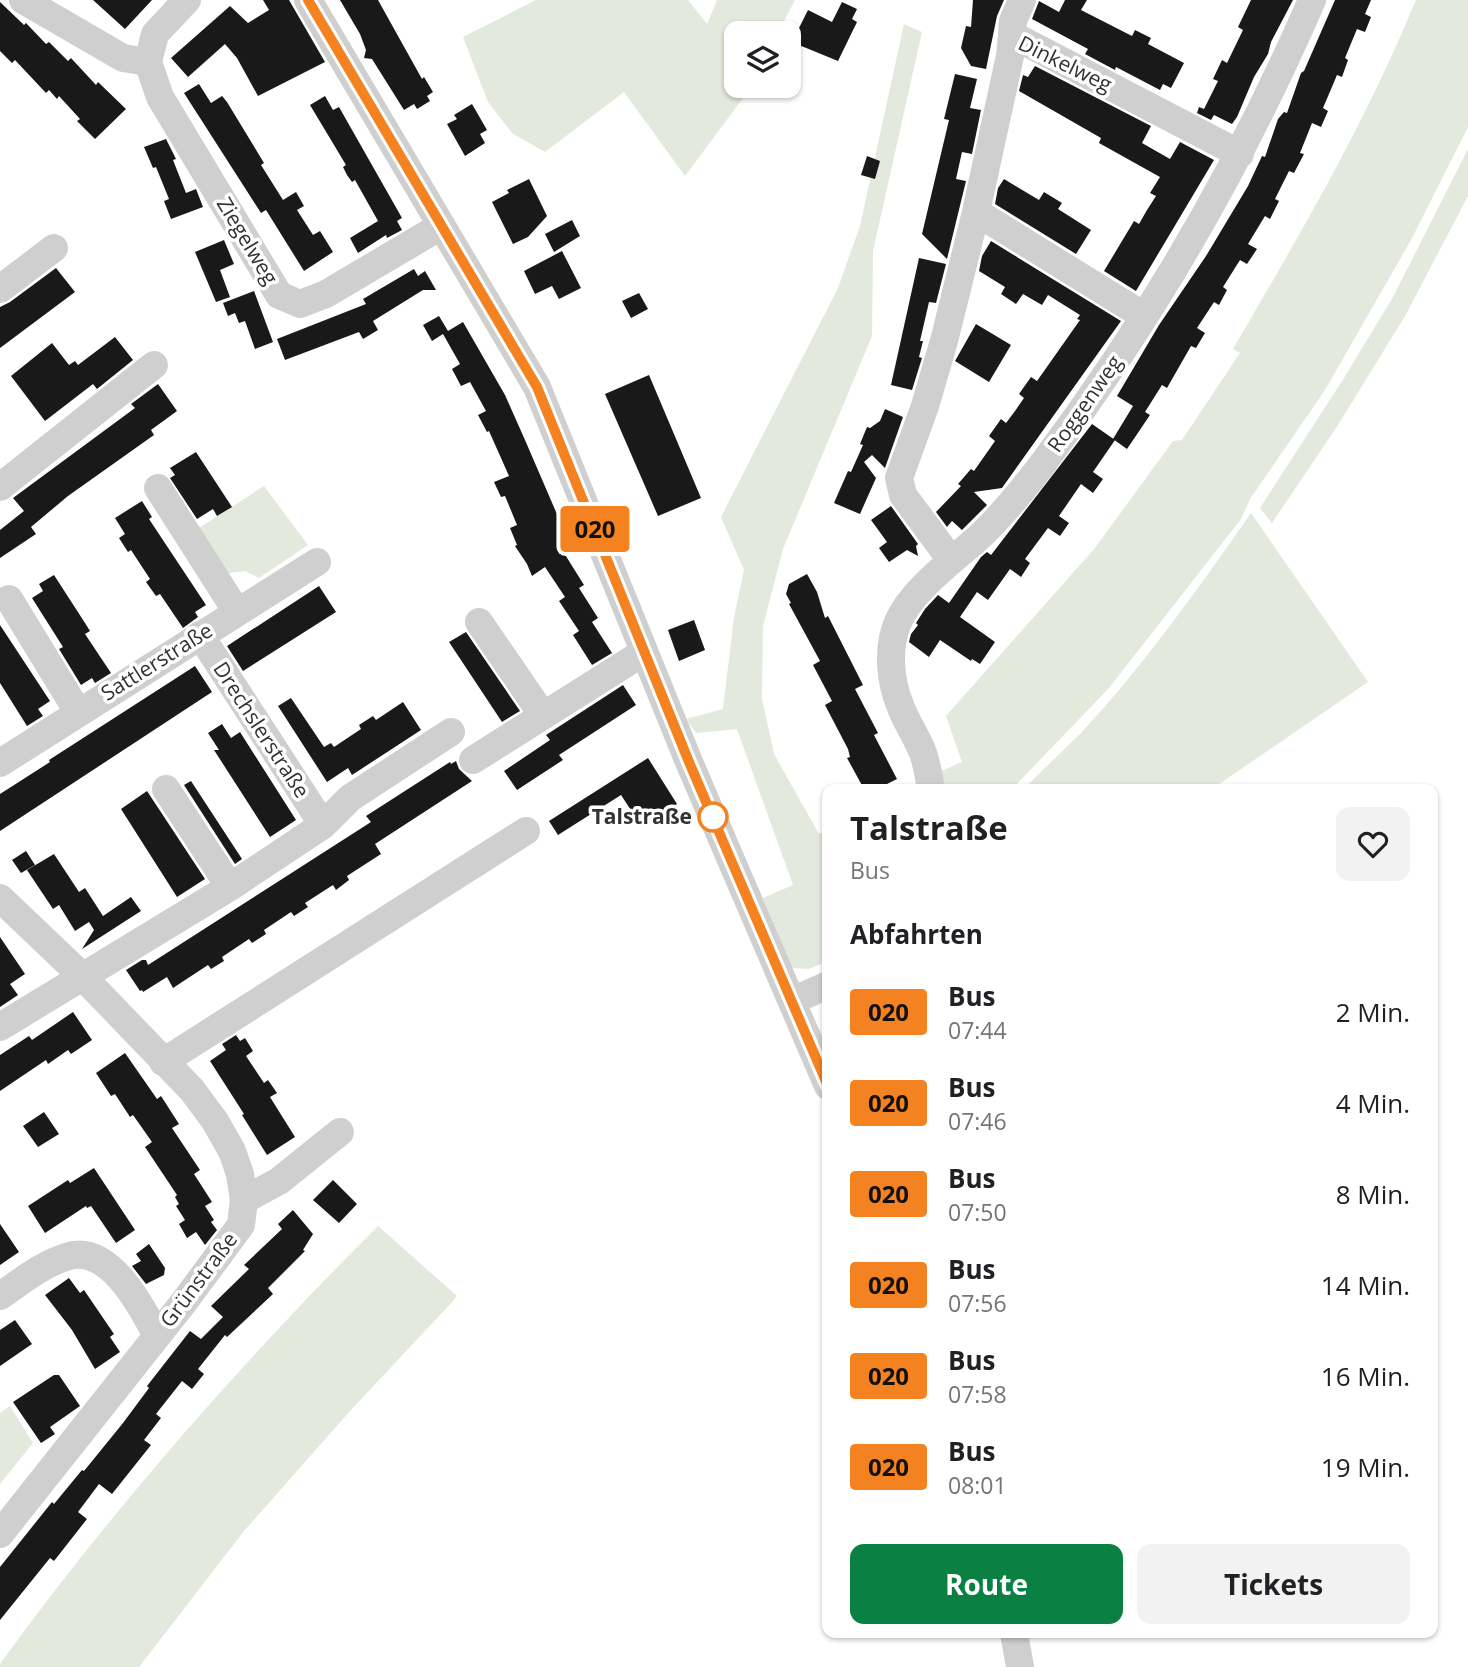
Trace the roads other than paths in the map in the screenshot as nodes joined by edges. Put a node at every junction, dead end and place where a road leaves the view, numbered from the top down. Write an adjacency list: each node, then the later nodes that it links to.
1 (23, 0): 7 (street)
2 (187, 0): 7 (street)
3 (308, 0): 10 (street)
4 (1022, 0): 6 (street)
5 (1312, 0): 8 (street, Roggenweg)
6 (1012, 35): 8 (street, Dinkelweg); 9 (street, Dinkelweg)
7 (148, 62): 10 (street, Ziegelweg)
8 (1240, 154): 13 (street, Roggenweg)
9 (976, 212): 13 (street); 17 (street, Dinkelweg)
10 (441, 226): 23 (street)
11 (54, 248): 12 (street)
12 (0, 289)
13 (1144, 316): 17 (street, Roggenweg)
14 (154, 365): 15 (street)
15 (0, 487)
16 (158, 488): 20 (street, Sattlerstraße)
17 (951, 561): 29 (street, Roggenweg)
18 (317, 562): 20 (street, Sattlerstraße)
19 (9, 599): 24 (street, Sattlerstraße)
20 (237, 612): 22 (street, Sattlerstraße)
21 (479, 622): 25 (street)
22 (200, 635): 24 (street, Sattlerstraße); 31 (street, Drechslerstraße)
23 (644, 652): 25 (street); 37 (street)
24 (78, 712): 28 (street, Sattlerstraße)
25 (542, 714): 27 (street)
26 (451, 732): 31 (street)
27 (473, 760)
28 (0, 764)
29 (930, 784)
30 (166, 789): 33 (street)
31 (323, 825): 33 (street)
32 (526, 831): 39 (street)
33 (230, 887): 35 (street)
34 (0, 898): 35 (street, Grünstraße)
35 (83, 977): 38 (street); 39 (street, Grünstraße)
36 (822, 988): 37 (street)
37 (792, 1001): 40 (street)
38 (0, 1027)
39 (163, 1062): 42 (street, Grünstraße)
40 (822, 1072)
41 (340, 1132): 42 (street)
42 (244, 1200): 44 (street, Grünstraße)
43 (0, 1296): 44 (street)
44 (157, 1336): 45 (street, Grünstraße)
45 (0, 1534)
46 (1015, 1638): 47 (street)
47 (1020, 1667)

